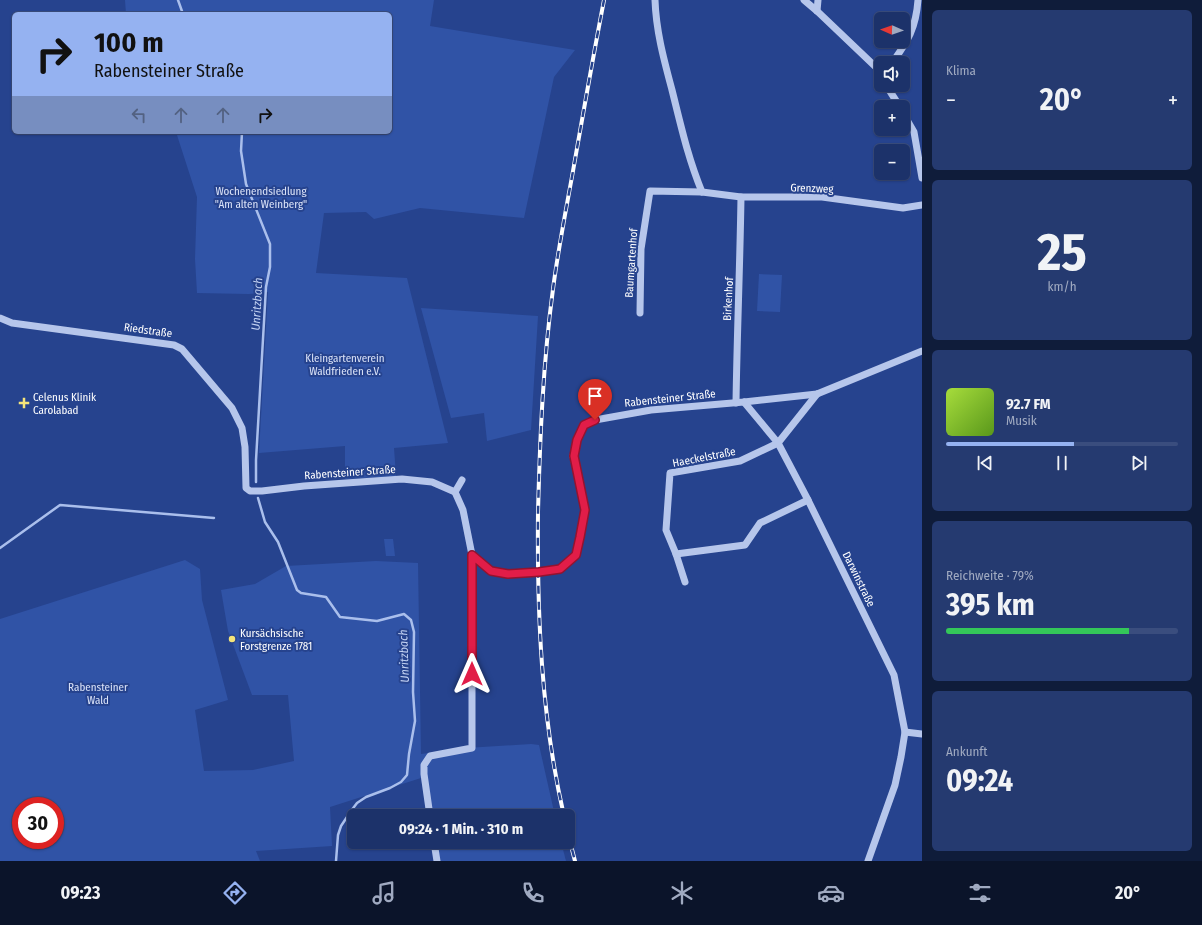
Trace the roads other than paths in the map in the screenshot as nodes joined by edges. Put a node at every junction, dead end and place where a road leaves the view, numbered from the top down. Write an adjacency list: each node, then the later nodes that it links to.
1 (655, 0): 11 (street)
2 (804, 0): 5 (street)
3 (818, 0): 5 (street)
4 (918, 0): 6 (street)
5 (817, 11): 7 (street)
6 (897, 56)
7 (874, 65)
8 (910, 125): 9 (street)
9 (922, 178)
10 (650, 191): 11 (street, Grenzweg); 14 (street, Baumgartenhof)
11 (702, 192): 12 (street, Grenzweg)
12 (741, 197): 13 (street, Grenzweg); 19 (street, Birkenhof)
13 (922, 205)
14 (640, 313)
15 (0, 318): 22 (street, Riedstraße)
16 (922, 351): 17 (street, Rabensteiner Straße)
17 (817, 394): 18 (street, Rabensteiner Straße); 20 (street)
18 (744, 402): 19 (street, Rabensteiner Straße); 20 (street, Darwinstraße)
19 (736, 403): 26 (street, Rabensteiner Straße)
20 (778, 443): 24 (street, Darwinstraße); 25 (street, Haeckelstraße)
21 (462, 480): 23 (street)
22 (246, 488): 23 (street, Rabensteiner Straße)
23 (455, 492): 26 (street)
24 (808, 500): 25 (street); 28 (street, Darwinstraße)
25 (676, 554): 27 (street, Haeckelstraße)
26 (472, 555): 30 (street)
27 (685, 582)
28 (905, 732): 29 (street); 33 (street, Darwinstraße)
29 (922, 734)
30 (429, 809)
31 (435, 849): 32 (street)
32 (437, 861)
33 (868, 861)

